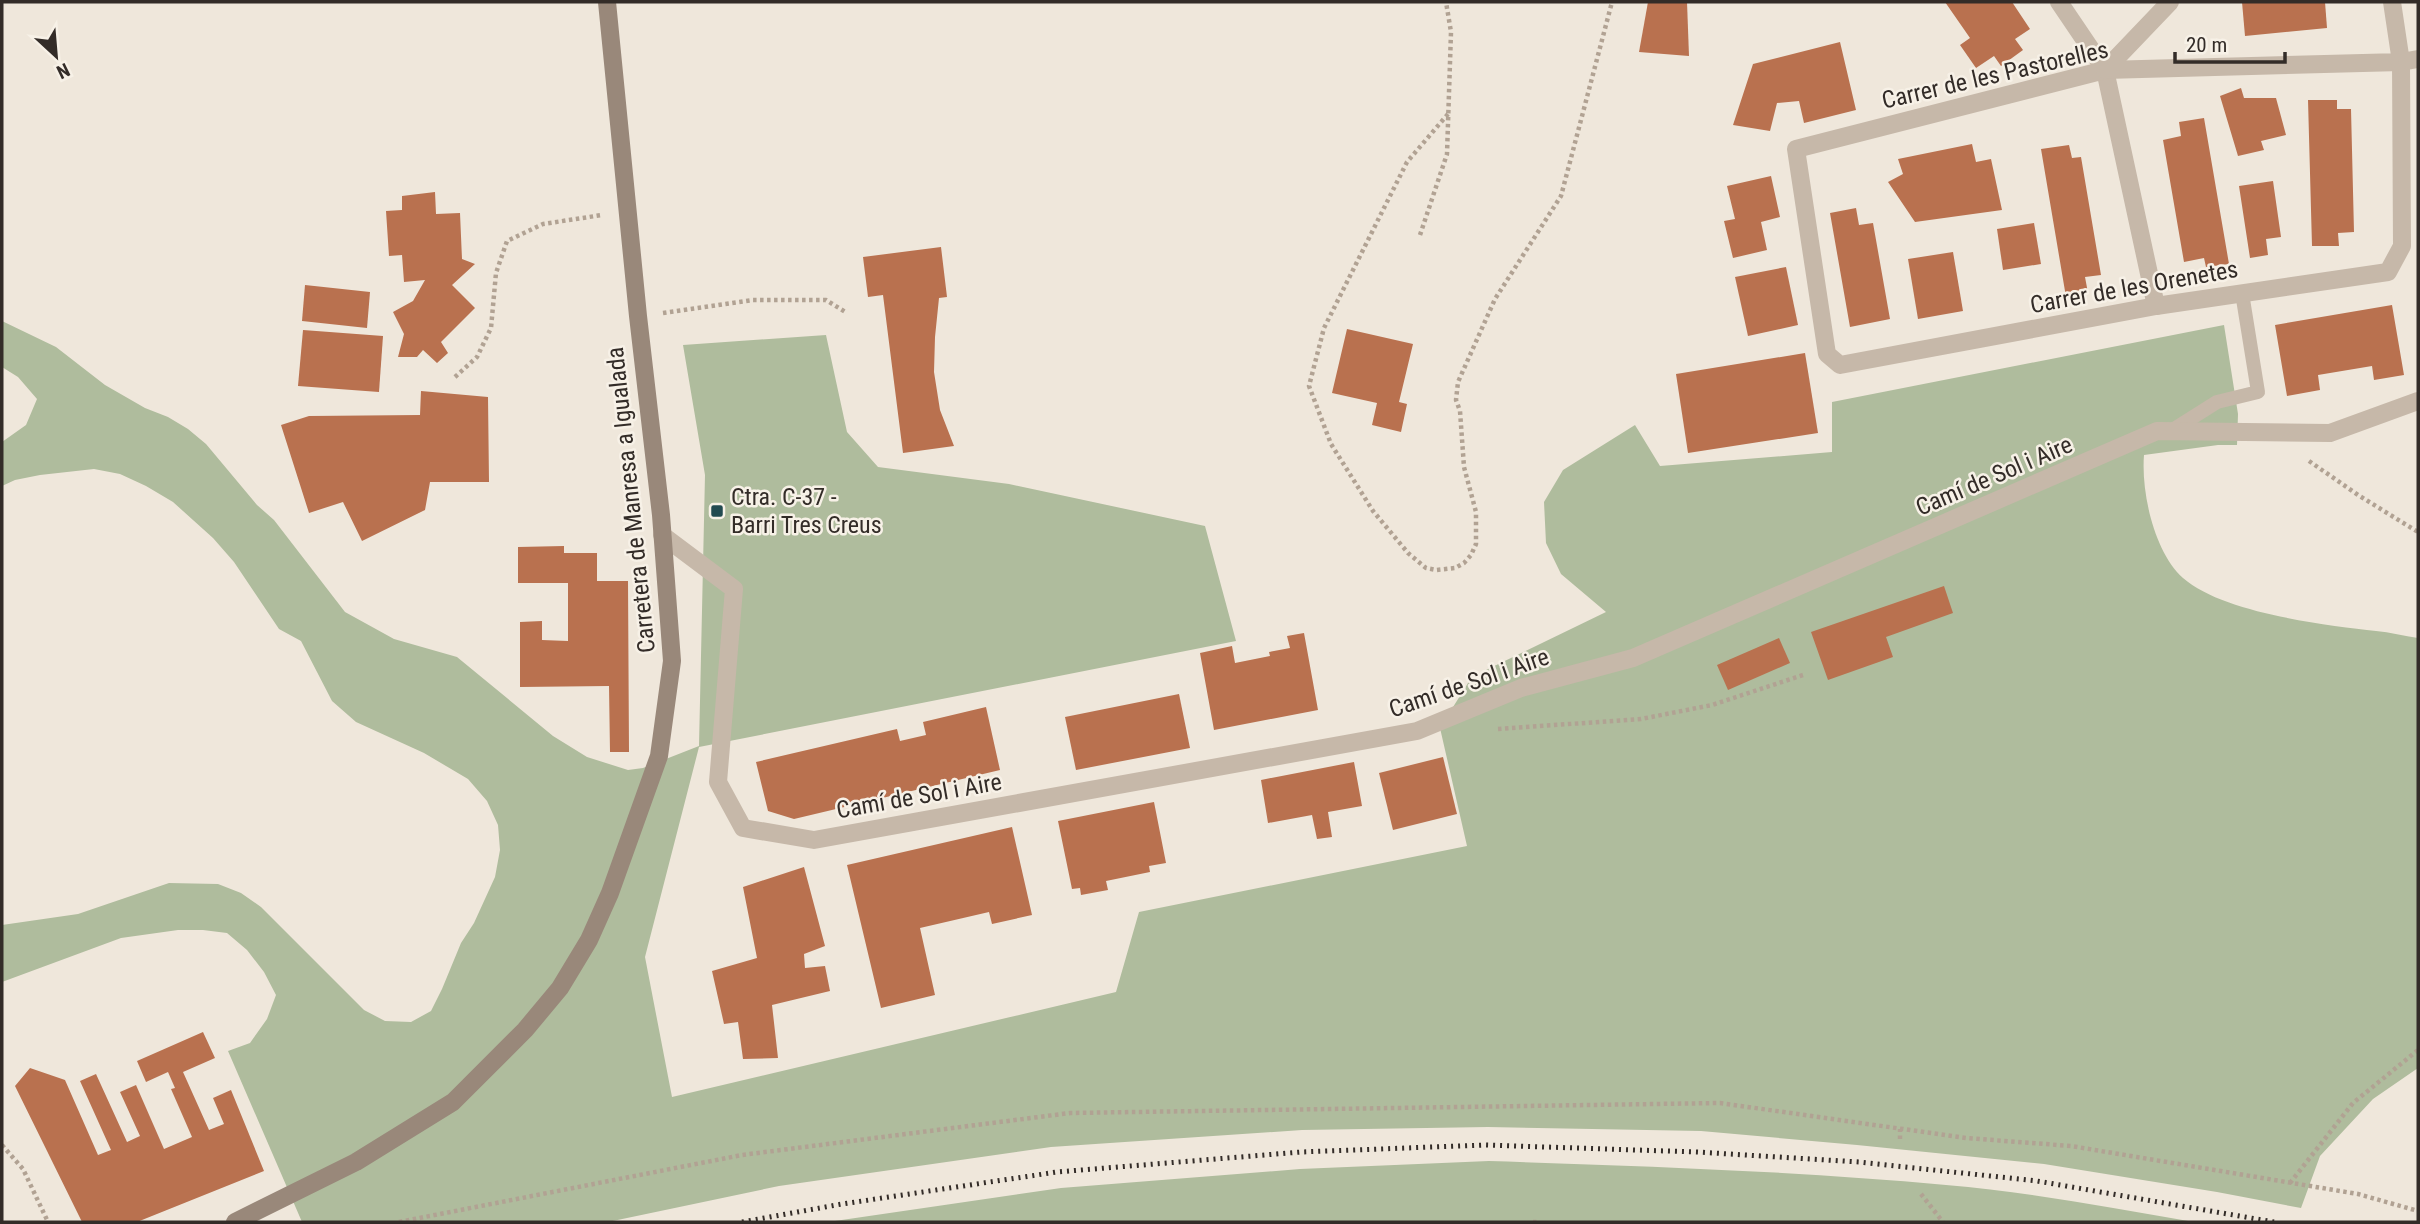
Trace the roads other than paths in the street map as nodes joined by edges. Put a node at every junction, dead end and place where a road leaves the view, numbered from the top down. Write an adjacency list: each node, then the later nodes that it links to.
1 (2059, 2): 6 (street)
2 (2170, 2): 6 (street)
3 (2392, 2): 5 (street, Carrer de les Orenetes)
4 (611, 5): 12 (street, Carretera de Manresa a Igualada)
5 (2410, 61): 6 (street, Carrer de les Pastorelles); 8 (street, Carrer de les Orenetes)
6 (2105, 70): 7 (street, Carrer de les Pastorelles); 9 (street)
7 (1796, 149): 9 (street, Carrer de les Orenetes)
8 (2242, 293): 9 (street, Carrer de les Orenetes); 11 (lane)
9 (2156, 306)
10 (2418, 401): 11 (street, Camí de Sol i Aire)
11 (2171, 431): 12 (street, Camí de Sol i Aire)
12 (663, 534): 13 (street, Carretera de Manresa a Igualada)
13 (235, 1222)

